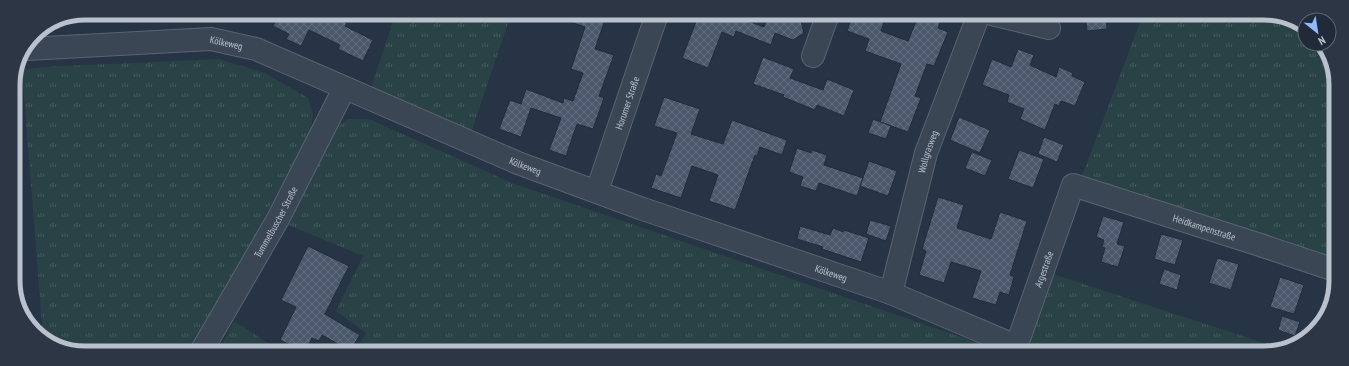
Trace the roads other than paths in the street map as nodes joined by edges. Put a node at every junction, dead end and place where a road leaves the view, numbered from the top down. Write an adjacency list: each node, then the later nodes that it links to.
1 (655, 20): 10 (street, Horumer Straße)
2 (826, 20): 7 (street)
3 (977, 20): 12 (street, Wollgrasweg)
4 (1016, 20): 5 (street)
5 (1048, 28)
6 (31, 49): 8 (street, Kölkeweg)
7 (812, 56)
8 (344, 88): 10 (street, Kölkeweg); 13 (street, Tummelbuscher Straße)
9 (1073, 185): 11 (street, Heidkampenstraße); 15 (street, Argestraße)
10 (597, 191): 12 (street, Kölkeweg)
11 (1329, 268)
12 (891, 293): 14 (street, Kölkeweg)
13 (204, 346)
14 (1008, 346)
15 (1016, 346)

